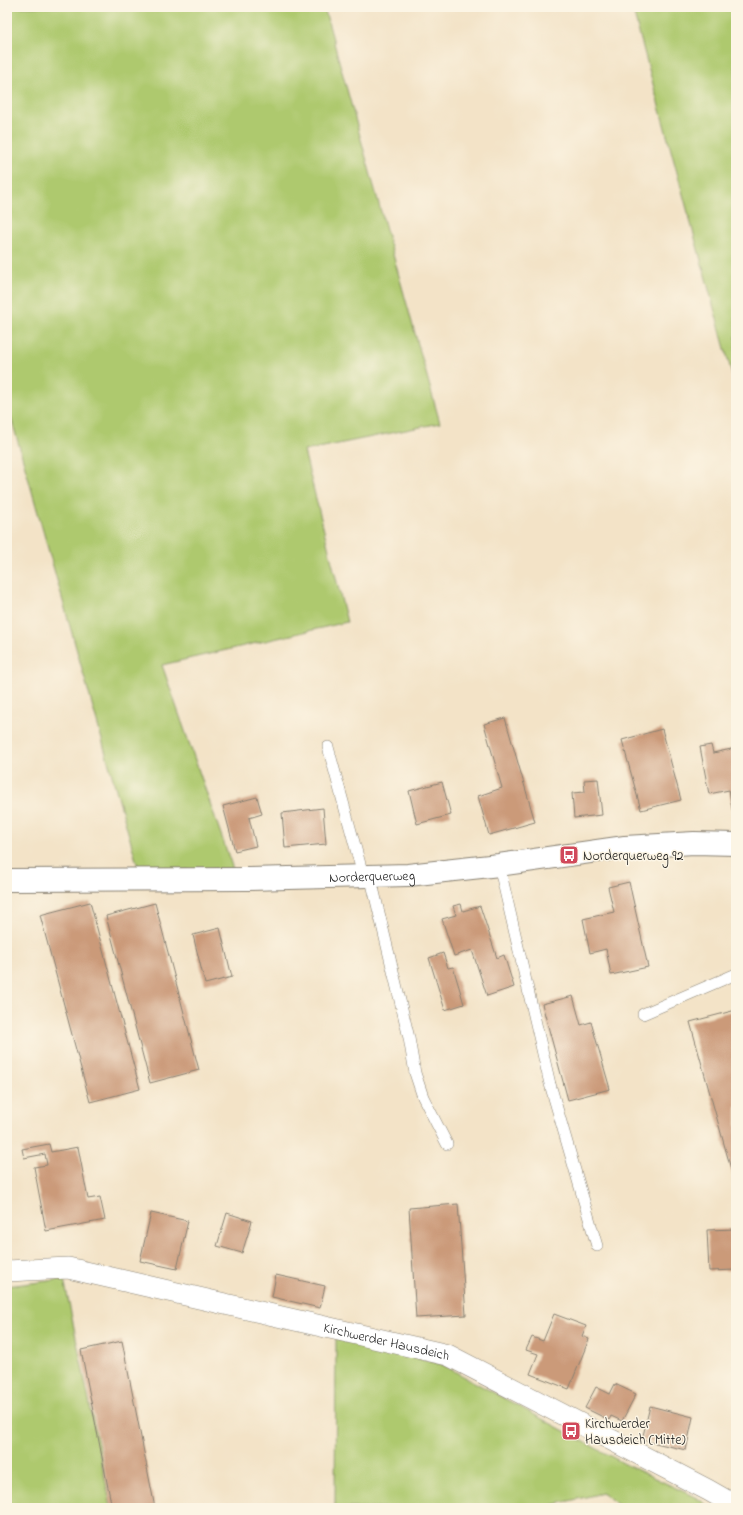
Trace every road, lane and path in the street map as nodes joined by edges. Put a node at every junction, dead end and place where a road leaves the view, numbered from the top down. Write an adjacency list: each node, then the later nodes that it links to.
1 (328, 747): 4 (lane)
2 (736, 844): 3 (street, Norderquerweg)
3 (499, 865): 4 (street, Norderquerweg); 9 (lane)
4 (367, 875): 5 (street, Norderquerweg); 8 (lane)
5 (7, 880)
6 (736, 974): 7 (lane)
7 (643, 1014)
8 (447, 1144)
9 (597, 1246)
10 (7, 1271): 11 (street, Kirchwerder Hausdeich)
11 (736, 1506)

